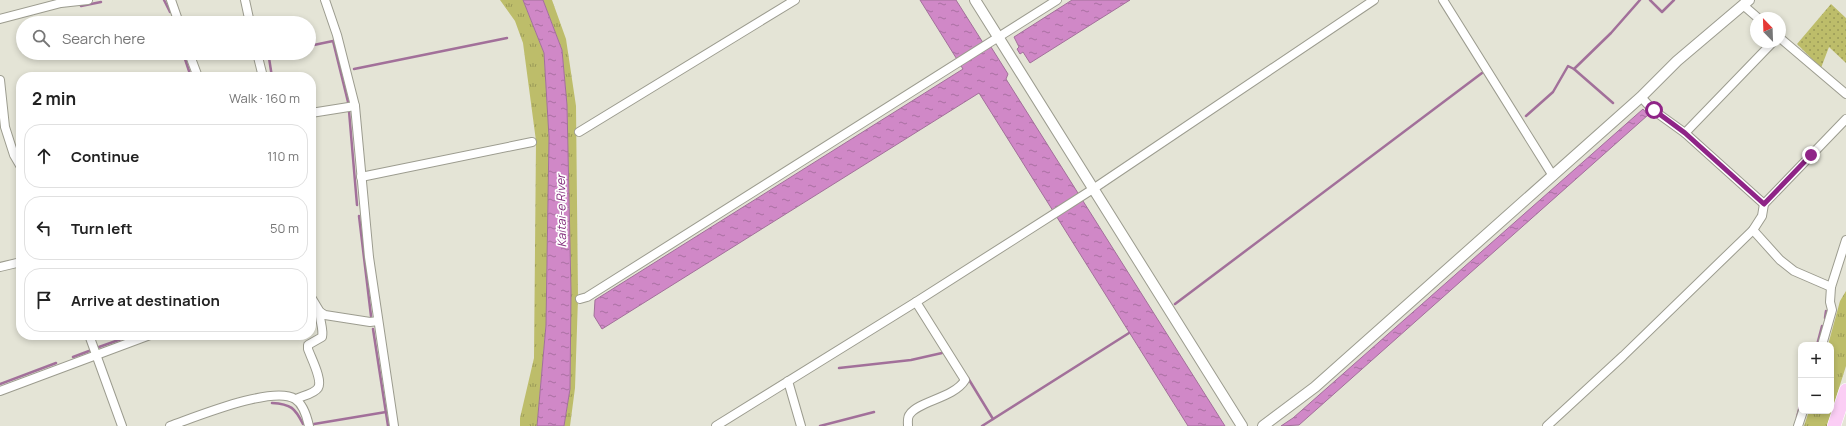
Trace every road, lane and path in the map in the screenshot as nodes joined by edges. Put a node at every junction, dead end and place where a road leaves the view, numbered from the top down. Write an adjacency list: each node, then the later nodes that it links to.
1 (88, 0): 14 (street)
2 (171, 0): 12 (street)
3 (245, 0): 13 (street)
4 (326, 0): 25 (street)
5 (795, 0): 28 (street)
6 (975, 0): 15 (street)
7 (1058, 0): 15 (street)
8 (1374, 0): 34 (street)
9 (1443, 0): 33 (street)
10 (1746, 3): 11 (street); 24 (street)
11 (1753, 12)
12 (177, 16)
13 (248, 16)
14 (0, 19)
15 (998, 37): 34 (street); 41 (street)
16 (1786, 43): 23 (street)
17 (1767, 48): 29 (street)
18 (192, 60): 20 (street)
19 (259, 60): 21 (street)
20 (196, 72)
21 (262, 72)
22 (0, 80): 31 (street)
23 (1846, 94)
24 (1641, 97): 29 (street); 33 (street)
25 (354, 106): 26 (street); 32 (street)
26 (316, 112)
27 (1846, 119): 35 (street)
28 (579, 132)
29 (1685, 133): 35 (street)
30 (532, 142): 32 (street)
31 (16, 158)
32 (361, 176): 45 (street)
33 (1553, 176): 65 (street)
34 (1093, 188): 42 (street); 64 (street)
35 (1764, 204): 36 (street)
36 (1753, 230): 40 (street); 66 (street)
37 (1846, 240): 40 (street)
38 (16, 263): 39 (street)
39 (0, 267)
40 (1831, 287): 50 (street)
41 (580, 299)
42 (916, 302): 52 (street); 63 (street)
43 (316, 305): 44 (street)
44 (320, 312): 45 (street); 49 (street)
45 (378, 321): 60 (street)
46 (91, 340): 51 (street)
47 (136, 340): 51 (street)
48 (316, 340): 55 (street)
49 (316, 340)
50 (1823, 342)
51 (96, 355): 54 (street); 57 (street)
52 (788, 382): 61 (street); 62 (street)
53 (1846, 390): 68 (main road)
54 (0, 391)
55 (296, 399): 58 (street); 59 (street)
56 (1803, 414): 67 (street)
57 (122, 426)
58 (170, 426)
59 (309, 426)
60 (394, 426)
61 (716, 426)
62 (801, 426)
63 (908, 426)
64 (1242, 426)
65 (1263, 426)
66 (1547, 426)
67 (1798, 426)
68 (1834, 426)

